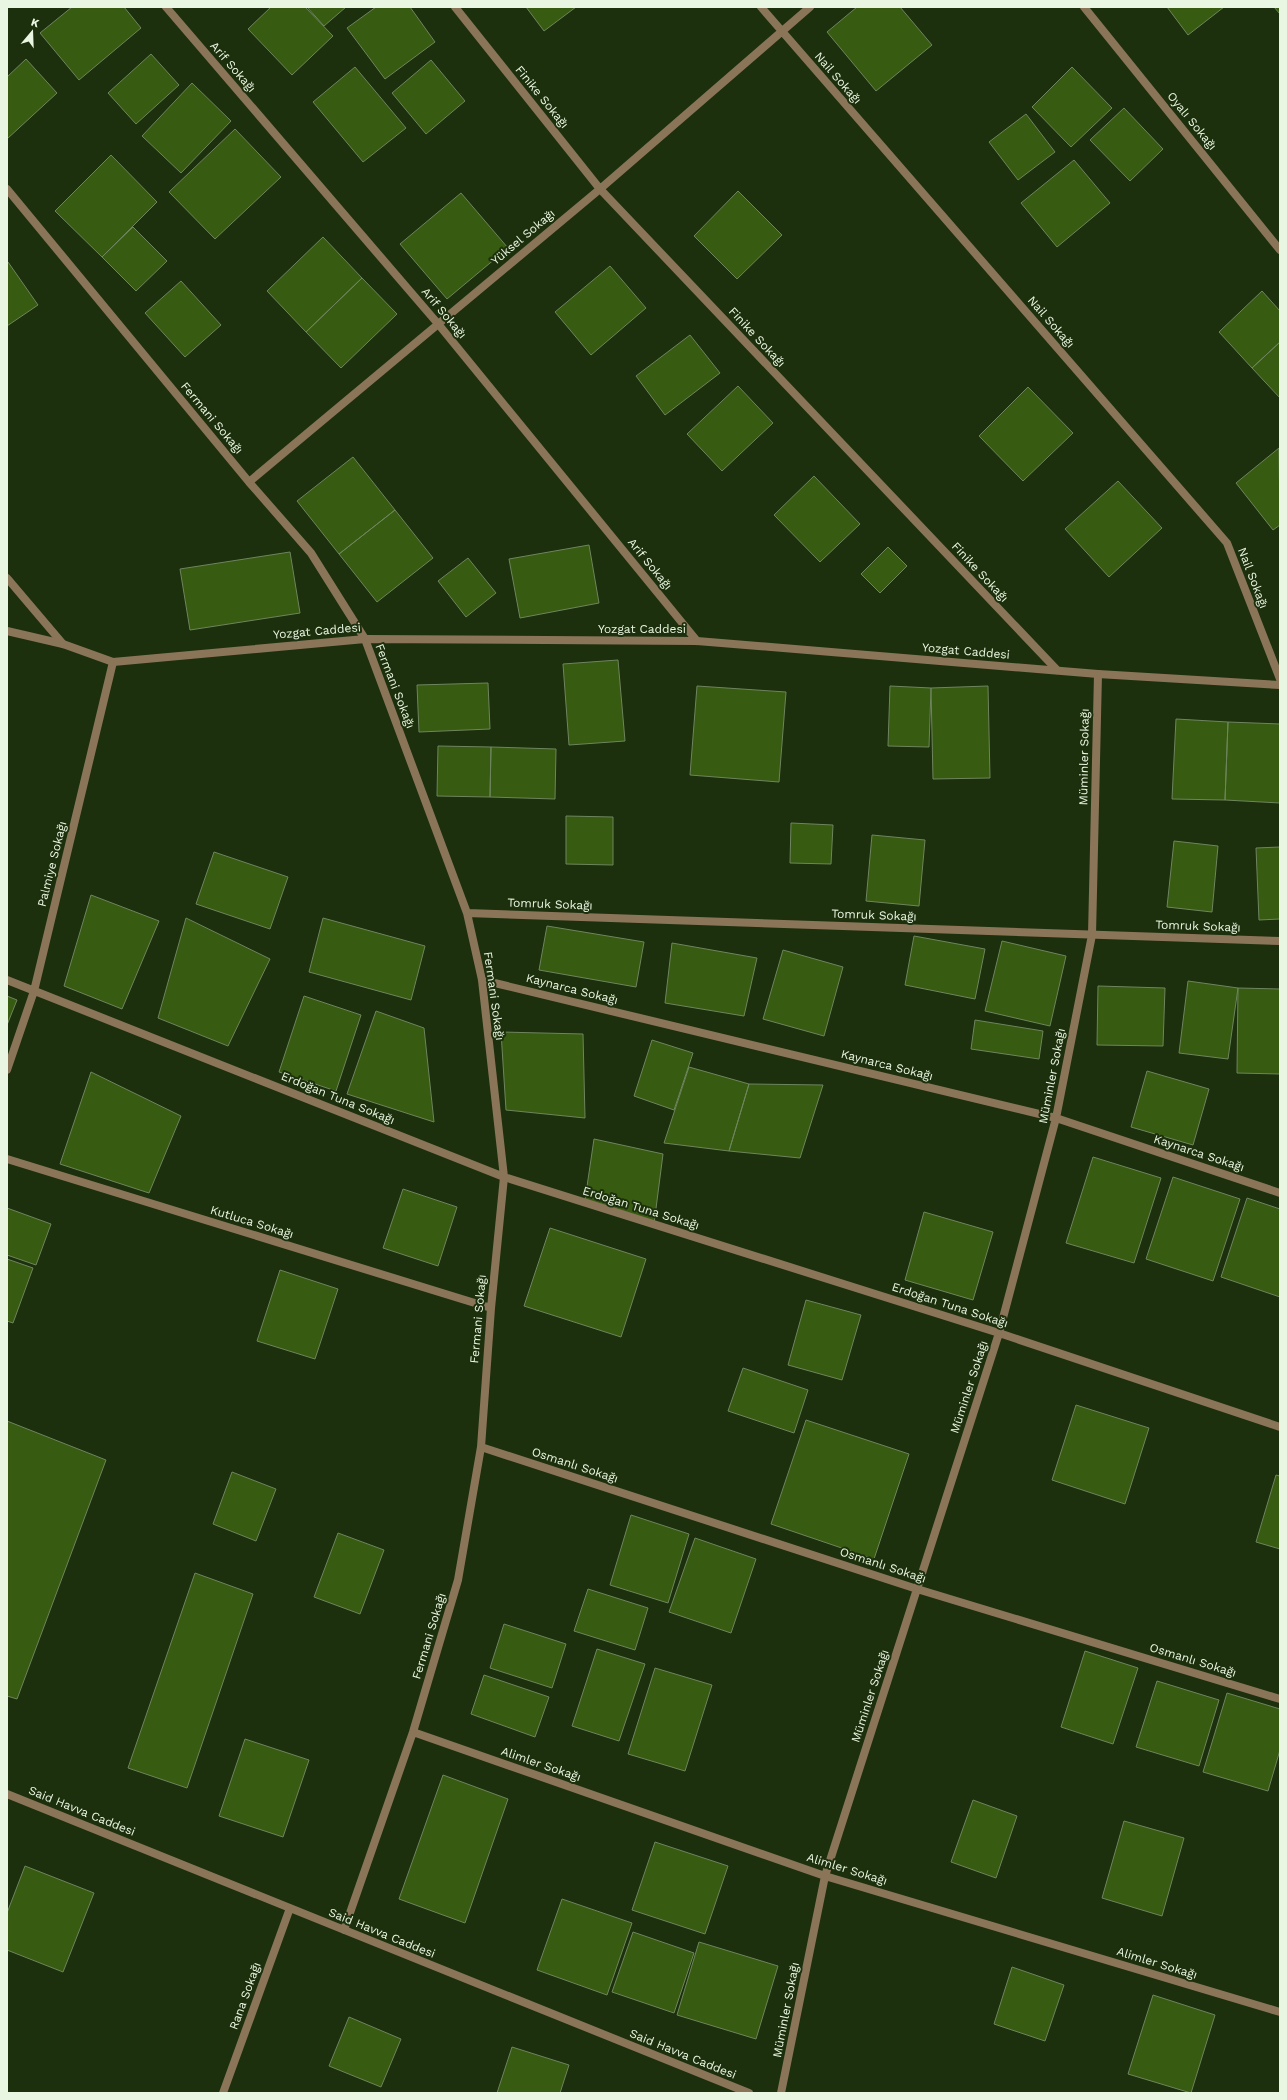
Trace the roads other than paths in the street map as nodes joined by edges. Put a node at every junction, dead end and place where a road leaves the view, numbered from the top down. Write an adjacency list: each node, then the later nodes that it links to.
1 (166, 7): 10 (street, Arif Sokağı)
2 (455, 7): 8 (street, Finike Sokağı)
3 (761, 7): 6 (street, Nail Sokağı)
4 (810, 7): 6 (street, Yüksel Sokağı)
5 (1084, 7): 9 (street, Oyalı Sokağı)
6 (782, 32): 8 (street, Yüksel Sokağı); 20 (street, Nail Sokağı)
7 (7, 189): 11 (street, Fermani Sokağı)
8 (600, 189): 10 (street, Yüksel Sokağı); 18 (street, Finike Sokağı)
9 (1280, 250)
10 (439, 325): 11 (street, Yüksel Sokağı); 15 (street, Arif Sokağı)
11 (249, 482): 14 (street, Fermani Sokağı)
12 (7, 578): 16 (street)
13 (7, 631): 16 (street, Yozgat Caddesi)
14 (364, 639): 15 (street, Yozgat Caddesi); 17 (street, Yozgat Caddesi); 22 (street, Fermani Sokağı)
15 (697, 642): 18 (street, Yozgat Caddesi)
16 (63, 644): 17 (street, Yozgat Caddesi)
17 (113, 662): 27 (street, Palmiye Sokağı)
18 (1057, 670): 19 (street, Yozgat Caddesi)
19 (1098, 674): 21 (street, Yozgat Caddesi); 23 (street, Müminler Sokağı)
20 (1280, 679)
21 (1280, 685)
22 (467, 913): 23 (street, Tomruk Sokağı); 26 (street, Fermani Sokağı)
23 (1092, 935): 24 (street, Tomruk Sokağı); 29 (street, Müminler Sokağı)
24 (1280, 941)
25 (7, 980): 27 (street, Erdoğan Tuna Sokağı)
26 (482, 980): 29 (street, Kaynarca Sokağı); 31 (street, Fermani Sokağı)
27 (34, 991): 28 (street, Palmiye Sokağı); 31 (street, Erdoğan Tuna Sokağı)
28 (7, 1070)
29 (1056, 1118): 32 (street, Kaynarca Sokağı); 34 (street, Müminler Sokağı)
30 (7, 1159): 33 (street, Kutluca Sokağı)
31 (504, 1177): 33 (street, Fermani Sokağı); 34 (street, Erdoğan Tuna Sokağı)
32 (1280, 1193)
33 (491, 1308): 36 (street, Fermani Sokağı)
34 (999, 1333): 35 (street, Erdoğan Tuna Sokağı); 37 (street, Müminler Sokağı)
35 (1280, 1426)
36 (481, 1447): 37 (street, Osmanlı Sokağı); 39 (street, Fermani Sokağı)
37 (917, 1589): 38 (street, Osmanlı Sokağı); 41 (street, Müminler Sokağı)
38 (1280, 1699)
39 (413, 1732): 41 (street, Alimler Sokağı); 43 (street, Fermani Sokağı)
40 (7, 1794): 42 (street, Said Havva Caddesi)
41 (825, 1876): 44 (street, Alimler Sokağı); 47 (street, Müminler Sokağı)
42 (290, 1908): 43 (street, Said Havva Caddesi); 45 (street, Rana Sokağı)
43 (344, 1930): 46 (street, Said Havva Caddesi)
44 (1280, 2012)
45 (223, 2093)
46 (749, 2093)
47 (781, 2093)

